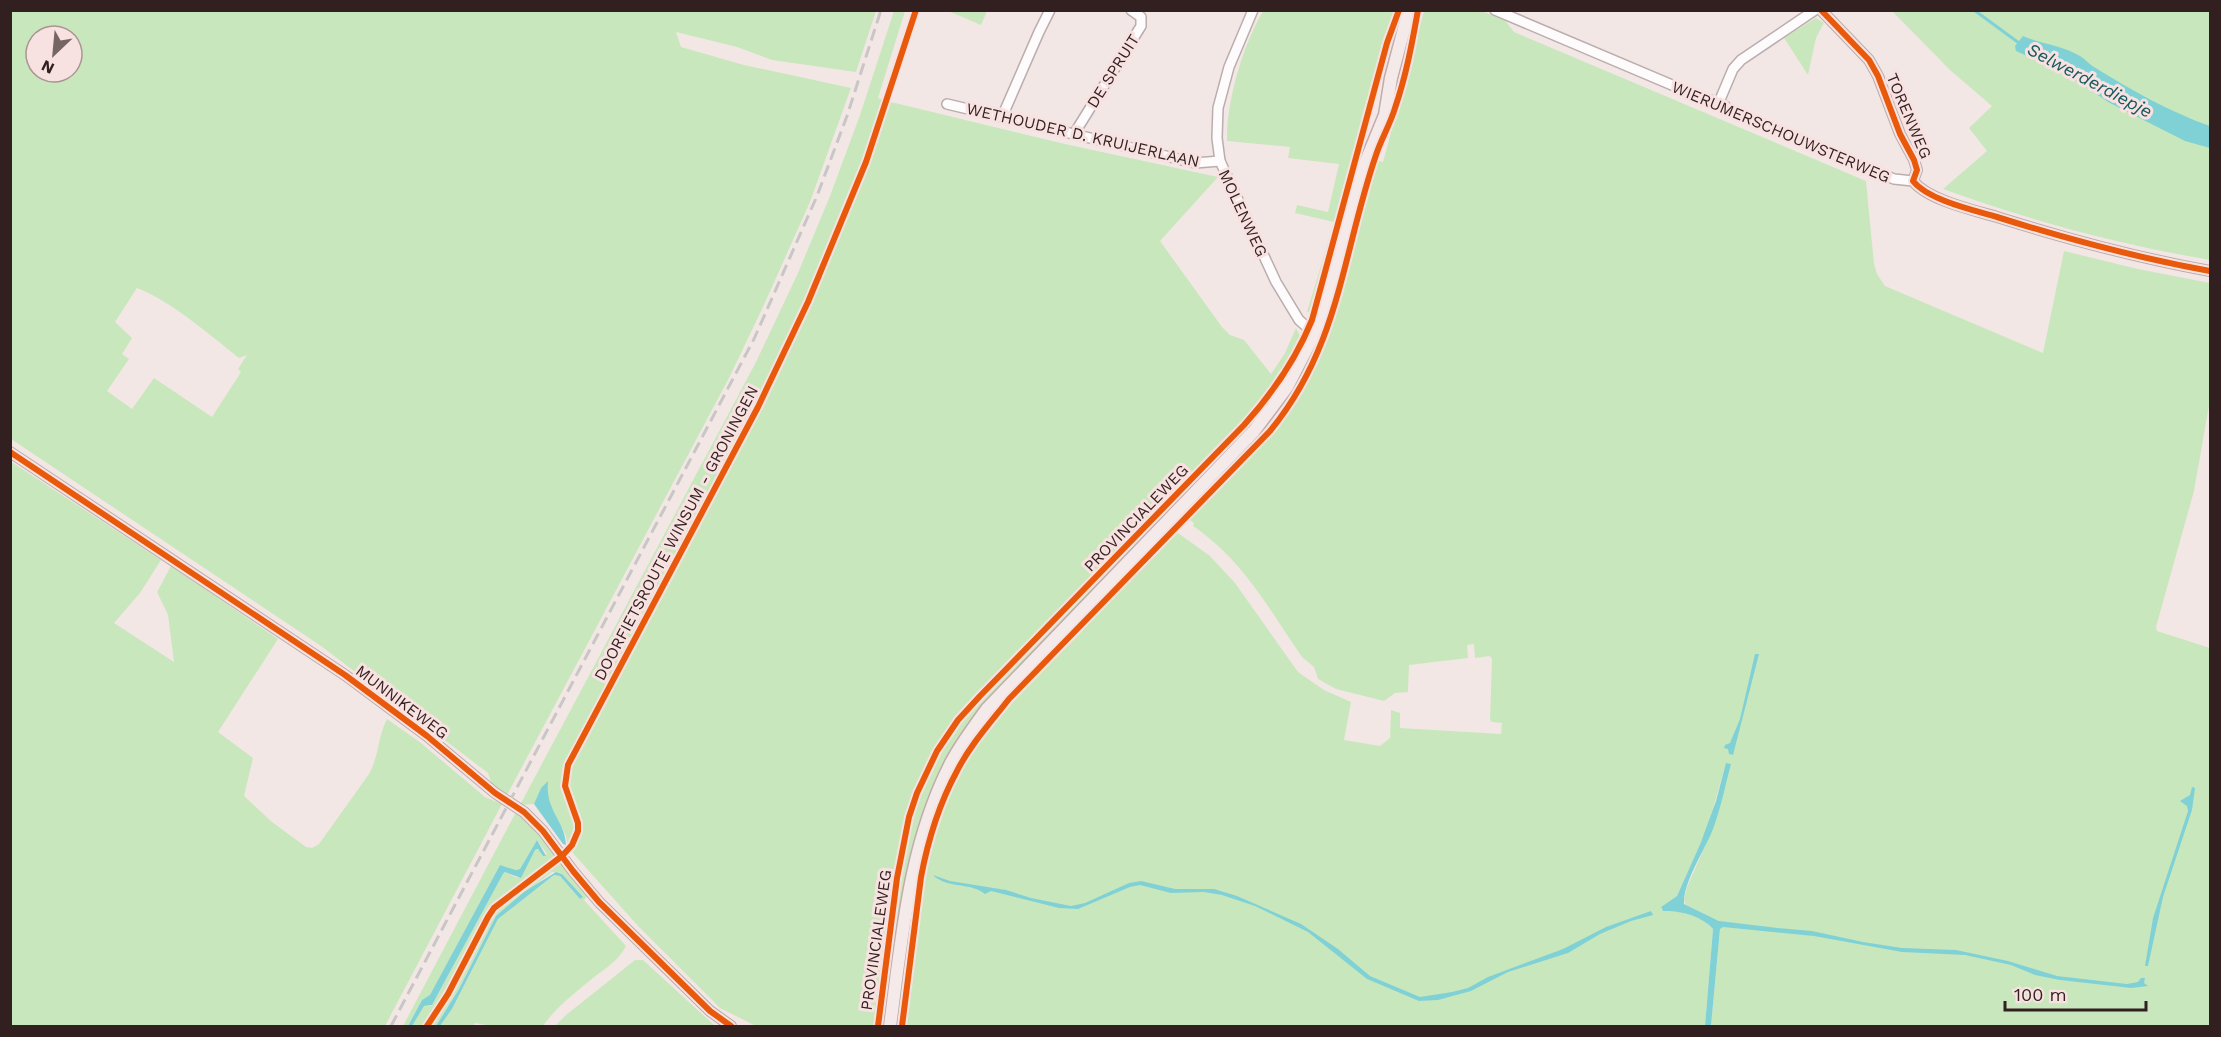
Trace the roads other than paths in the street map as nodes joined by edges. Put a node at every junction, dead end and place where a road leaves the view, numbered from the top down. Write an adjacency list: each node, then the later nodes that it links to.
1 (1050, 10): 10 (street)
2 (1131, 10): 11 (street, DE SPRUIT)
3 (1252, 10): 12 (street, MOLENWEG)
4 (1409, 10): 15 (main road, PROVINCIALEWEG)
5 (1495, 10): 8 (street, WIERUMERSCHOUWSTERWEG)
6 (1815, 10): 8 (street)
7 (1821, 10): 13 (street, TORENWEG)
8 (1719, 102): 13 (street, WIERUMERSCHOUWSTERWEG)
9 (947, 104): 10 (street, WETHOUDER D. KRUIJERLAAN)
10 (1002, 117): 11 (street, WETHOUDER D. KRUIJERLAAN)
11 (1074, 134): 12 (street, WETHOUDER D. KRUIJERLAAN)
12 (1220, 162): 15 (street, MOLENWEG)
13 (1913, 181): 14 (street, WIERUMERSCHOUWSTERWEG)
14 (2211, 271)
15 (1316, 332): 18 (main road, PROVINCIALEWEG)
16 (10, 452): 17 (street, MUNNIKEWEG)
17 (731, 1026)
18 (890, 1026)

